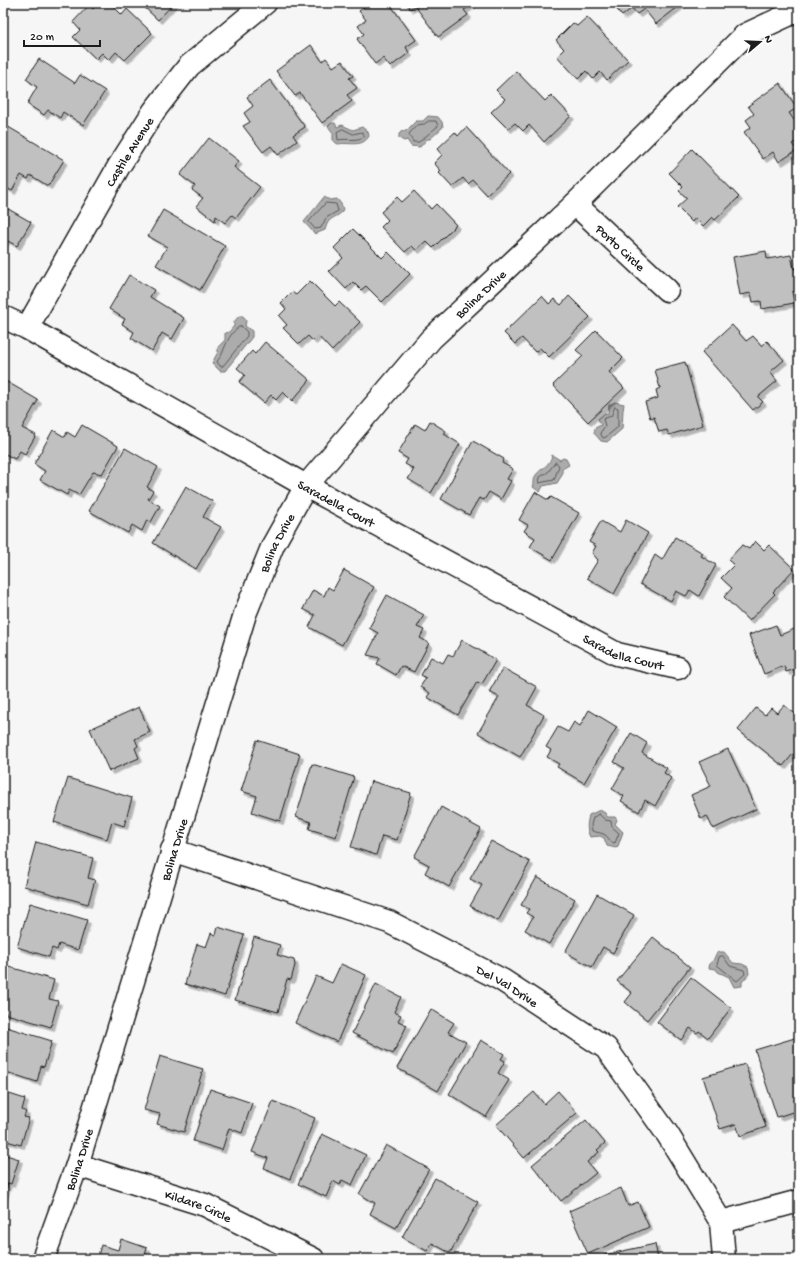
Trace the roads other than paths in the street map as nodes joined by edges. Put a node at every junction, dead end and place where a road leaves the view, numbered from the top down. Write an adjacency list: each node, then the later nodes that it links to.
1 (265, 3): 6 (street, Castile Avenue)
2 (799, 10): 3 (street, Bolina Drive)
3 (575, 204): 4 (street, Porto Circle); 7 (street, Bolina Drive)
4 (667, 290)
5 (3, 317): 6 (street, Saradella Court)
6 (27, 328): 7 (street, Saradella Court)
7 (306, 486): 8 (street, Saradella Court); 9 (street, Bolina Drive)
8 (678, 668)
9 (172, 850): 10 (street, Bolina Drive); 12 (street, Del Val Drive)
10 (77, 1165): 13 (street, Bolina Drive); 14 (street, Kildare Circle)
11 (799, 1201): 12 (street)
12 (721, 1222): 15 (street, Del Val Drive)
13 (43, 1259)
14 (313, 1259)
15 (724, 1259)

